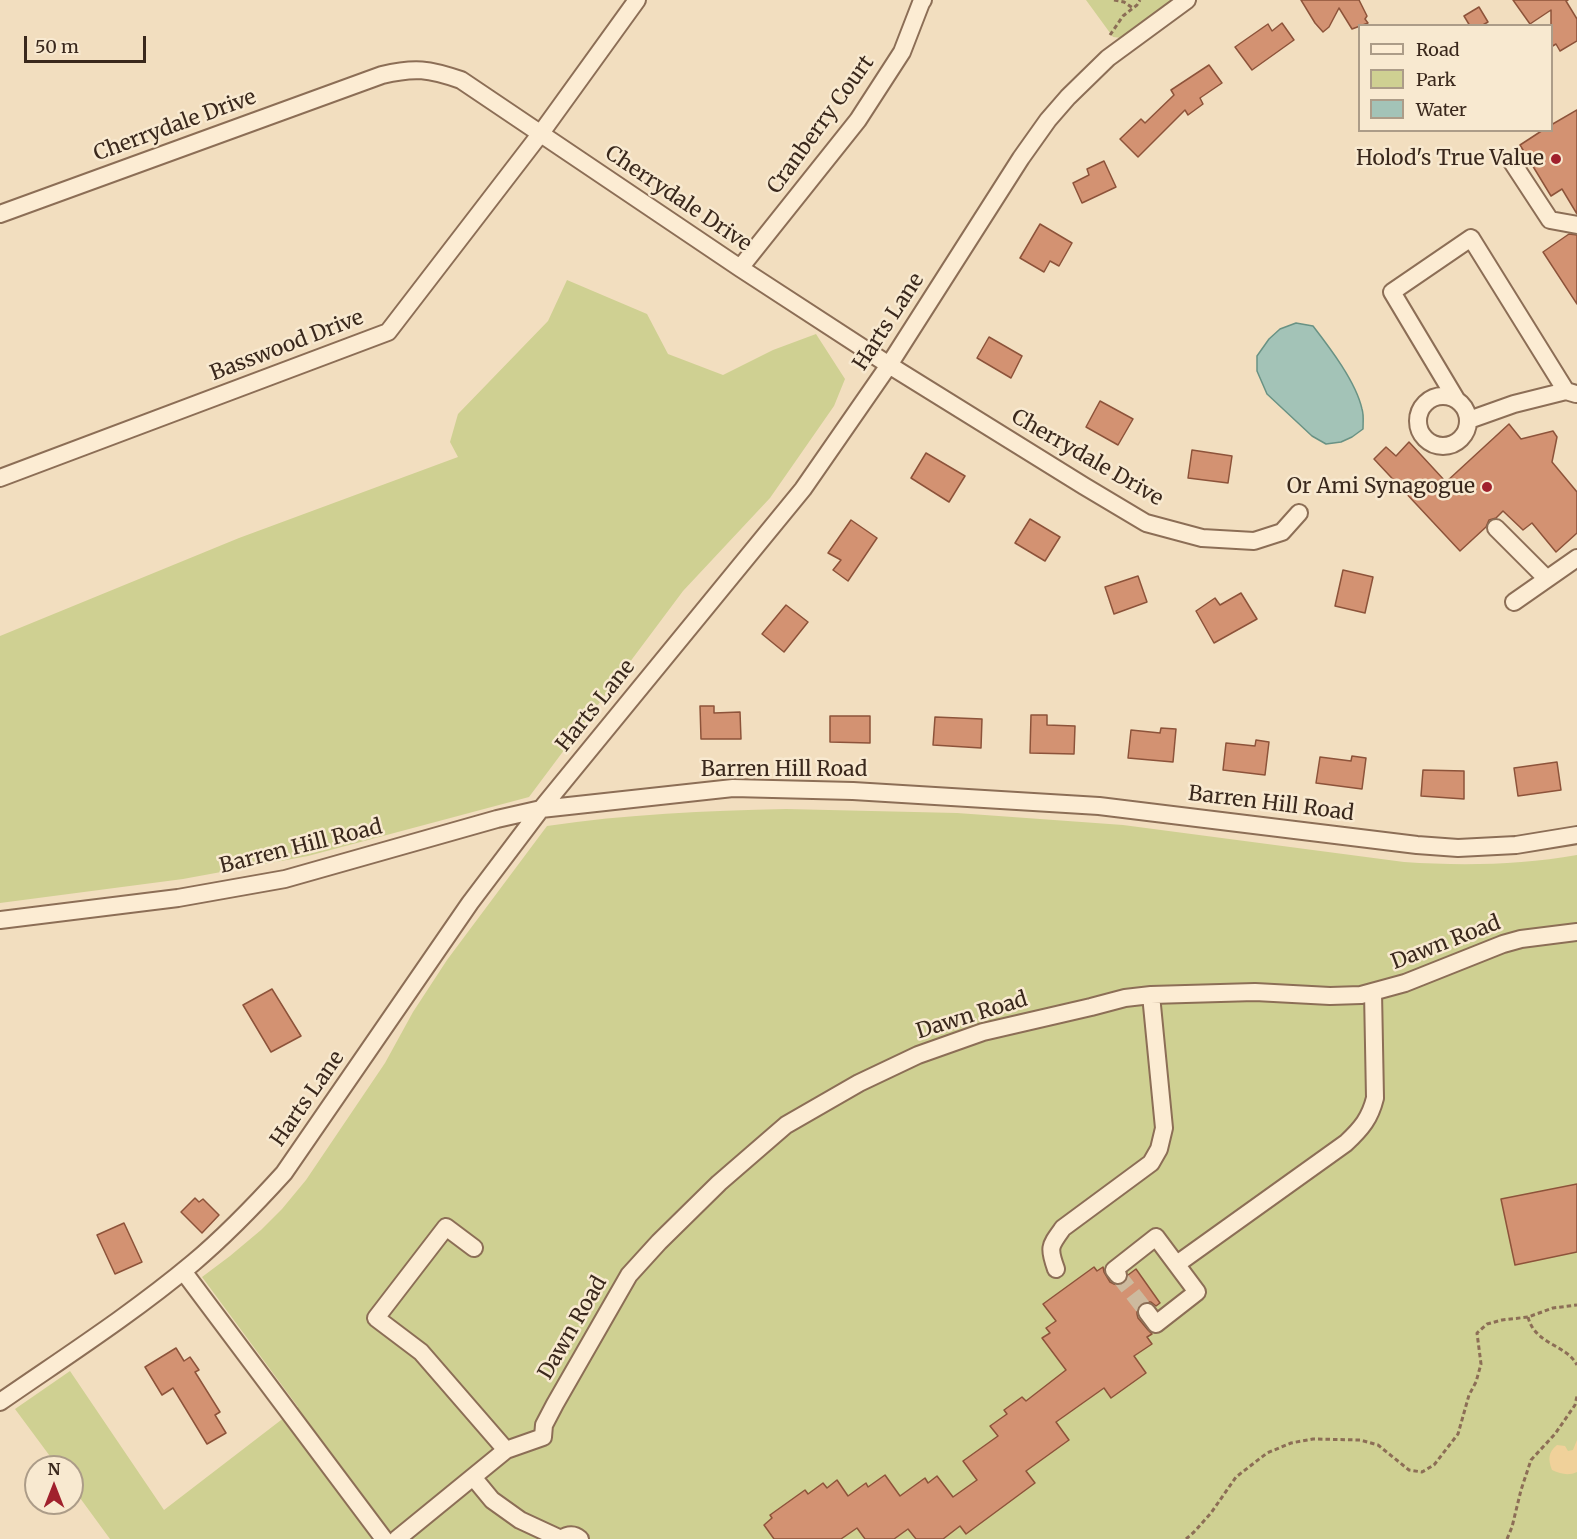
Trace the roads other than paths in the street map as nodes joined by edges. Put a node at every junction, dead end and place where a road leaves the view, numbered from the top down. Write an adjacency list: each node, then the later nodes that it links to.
1 (638, 0): 4 (street, Basswood Drive)
2 (923, 0): 8 (street, Cranberry Court)
3 (1187, 0): 9 (street, Harts Lane)
4 (541, 133): 6 (street, Cherrydale Drive); 8 (street, Cherrydale Drive); 13 (street, Basswood Drive)
5 (1512, 162): 7 (street)
6 (0, 214)
7 (1577, 225)
8 (740, 268): 9 (street, Cherrydale Drive)
9 (890, 365): 14 (street, Cherrydale Drive); 19 (street, Harts Lane)
10 (1572, 392): 11 (street); 12 (street)
11 (1456, 399): 12 (street); 12 (street)
12 (1469, 420)
13 (0, 478)
14 (1299, 513)
15 (1496, 528): 17 (street)
16 (1577, 558): 17 (street)
17 (1547, 579): 18 (street)
18 (1514, 602)
19 (541, 809): 20 (street, Barren Hill Road); 21 (street, Barren Hill Road); 28 (street, Harts Lane)
20 (1577, 835)
21 (0, 920)
22 (1577, 932): 23 (street, Dawn Road)
23 (1373, 992): 24 (street, Dawn Road); 26 (street)
24 (1151, 995): 27 (street); 32 (street, Dawn Road)
25 (474, 1248): 32 (street)
26 (1177, 1264): 29 (street); 30 (street)
27 (1056, 1269)
28 (183, 1271): 31 (street, Harts Lane); 34 (street)
29 (1118, 1275)
30 (1147, 1312)
31 (0, 1402)
32 (506, 1450): 33 (street)
33 (473, 1477): 35 (street); 36 (street)
34 (384, 1539)
35 (397, 1539)
36 (561, 1539): 37 (street)
37 (580, 1539)

